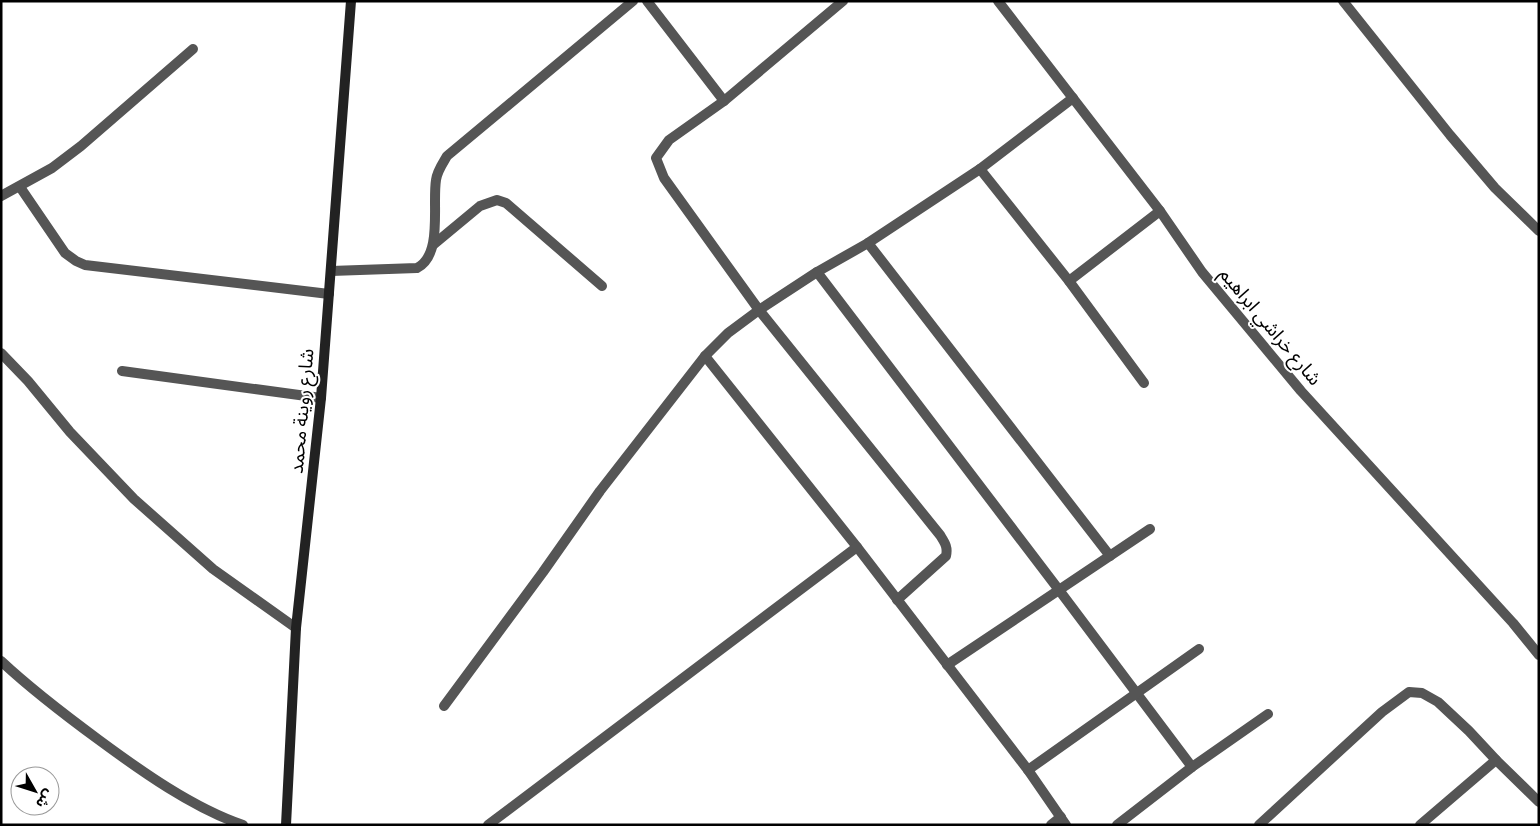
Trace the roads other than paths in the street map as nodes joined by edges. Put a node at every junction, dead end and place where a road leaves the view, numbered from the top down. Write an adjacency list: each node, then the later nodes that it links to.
1 (352, 1): 17 (main road, شارع روينة محمد)
2 (633, 1): 16 (street)
3 (647, 1): 9 (street)
4 (843, 1): 9 (street)
5 (998, 1): 8 (street, شارع خراشي ابراهيم)
6 (1343, 1): 14 (street)
7 (193, 49): 11 (street)
8 (1073, 98): 10 (street); 13 (street, شارع خراشي ابراهيم)
9 (724, 101): 22 (street)
10 (980, 169): 15 (street); 19 (street)
11 (20, 187): 12 (street); 21 (street)
12 (1, 196)
13 (1160, 211): 19 (street); 35 (street, شارع خراشي ابراهيم)
14 (1539, 231)
15 (868, 243): 18 (street); 30 (street)
16 (433, 245): 17 (street); 20 (street)
17 (331, 271): 21 (main road, شارع روينة محمد)
18 (818, 272): 22 (street); 31 (street)
19 (1069, 281): 26 (street)
20 (602, 286)
21 (329, 294): 27 (main road, شارع روينة محمد)
22 (759, 310): 24 (street); 32 (street)
23 (1, 352): 33 (street)
24 (705, 356): 29 (street); 39 (street)
25 (122, 371): 27 (street)
26 (1144, 384)
27 (321, 398): 33 (main road, شارع روينة محمد)
28 (1150, 530): 30 (street)
29 (857, 547): 32 (street); 48 (street)
30 (1110, 556): 31 (street)
31 (1059, 590): 37 (street); 38 (street)
32 (897, 600): 37 (street)
33 (296, 628): 47 (main road, شارع روينة محمد)
34 (1199, 649): 38 (street)
35 (1537, 650)
36 (1, 661): 46 (street)
37 (948, 665): 43 (street)
38 (1135, 694): 42 (street); 43 (street)
39 (444, 706)
40 (1268, 714): 42 (street)
41 (1496, 760): 44 (street); 51 (street); 52 (street)
42 (1192, 767): 50 (street)
43 (1028, 770): 45 (street)
44 (1539, 802)
45 (1063, 821): 49 (street)
46 (243, 825)
47 (286, 825)
48 (488, 825)
49 (1051, 825)
50 (1117, 825)
51 (1259, 825)
52 (1420, 825)

